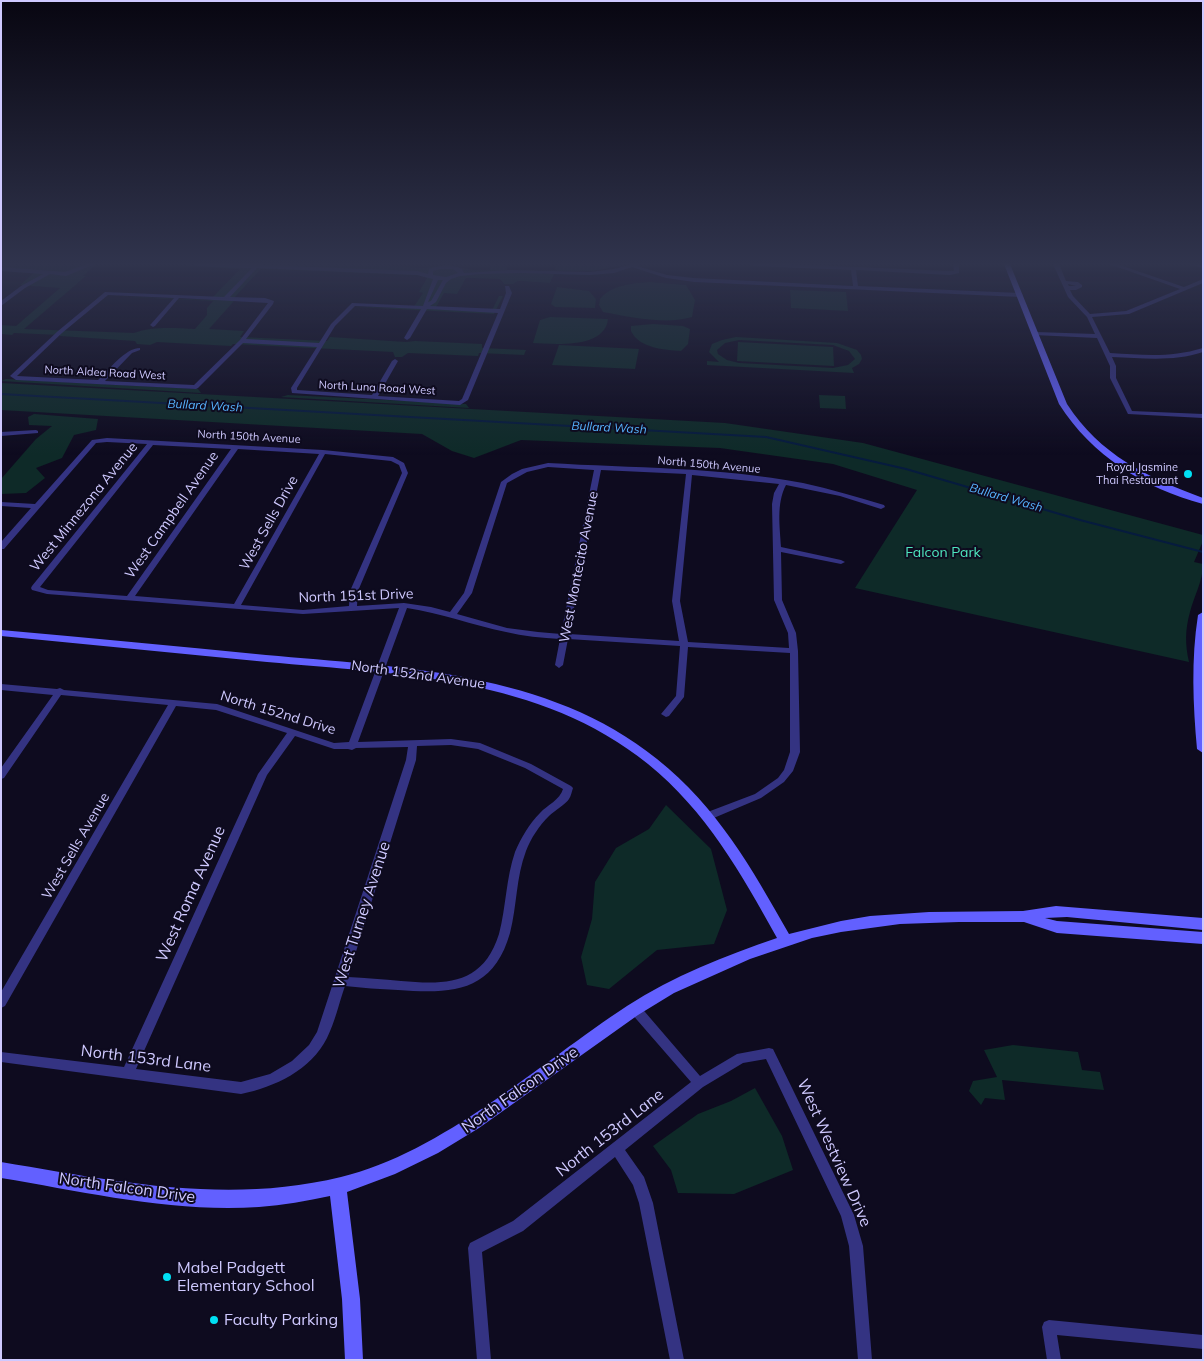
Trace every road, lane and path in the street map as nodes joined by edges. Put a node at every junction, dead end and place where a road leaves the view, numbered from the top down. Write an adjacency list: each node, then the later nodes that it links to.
1 (65, 328): 17 (street, North Aldea Road West)
2 (252, 328): 11 (street)
3 (331, 328): 12 (street)
4 (412, 328): 10 (street)
5 (494, 328): 19 (street)
6 (1033, 328): 8 (street)
7 (1095, 328): 9 (street)
8 (1035, 332): 9 (street); 31 (street)
9 (1098, 334): 15 (street)
10 (406, 338)
11 (242, 340): 12 (street); 17 (street, North Aldea Road West)
12 (320, 345): 18 (street, North Luna Road West)
13 (138, 349): 17 (street)
14 (1203, 350): 15 (street)
15 (1108, 355): 20 (street)
16 (394, 361): 18 (street)
17 (99, 383)
18 (374, 398): 19 (street, North Luna Road West)
19 (460, 403)
20 (1203, 416)
21 (36, 432): 22 (street)
22 (1, 434)
23 (94, 441): 24 (street, North 150th Avenue); 33 (street)
24 (152, 442): 25 (street, North 150th Avenue); 38 (street, West Minnezona Avenue)
25 (236, 447): 26 (street, North 150th Avenue); 39 (street, West Campbell Avenue)
26 (324, 452): 27 (street, North 150th Avenue); 41 (street, West Sells Drive)
27 (402, 464): 42 (street)
28 (598, 468): 29 (street, North 150th Avenue); 43 (street, North 150th Avenue); 46 (street, West Montecito Avenue)
29 (689, 474): 30 (street, North 150th Avenue); 47 (street)
30 (782, 483): 34 (street, North 150th Avenue); 36 (street)
31 (1203, 501)
32 (1, 504): 33 (street)
33 (38, 506): 35 (street)
34 (881, 507)
35 (1, 547)
36 (777, 549): 37 (street); 48 (street)
37 (841, 562)
38 (35, 588): 39 (street, North 151st Drive)
39 (130, 598): 41 (street, North 151st Drive)
40 (404, 605): 42 (street, North 151st Drive); 43 (street, North 151st Drive); 50 (street)
41 (236, 607): 42 (street, North 151st Drive)
42 (353, 608)
43 (452, 615): 46 (street, North 151st Drive)
44 (1203, 616): 58 (street)
45 (1, 633): 50 (street, North 152nd Avenue)
46 (565, 636): 47 (street, North 151st Drive); 49 (street, West Montecito Avenue)
47 (684, 644): 48 (street, North 151st Drive); 54 (street)
48 (794, 651): 60 (street)
49 (559, 665)
50 (381, 669): 57 (street); 60 (street, North 152nd Avenue)
51 (1, 687): 52 (street, North 152nd Drive)
52 (60, 691): 53 (street, North 152nd Drive); 59 (street)
53 (174, 702): 55 (street, North 152nd Drive); 67 (street, West Sells Avenue)
54 (666, 714)
55 (292, 733): 57 (street, North 152nd Drive); 72 (street, West Roma Avenue)
56 (413, 743): 57 (street, North 152nd Drive); 65 (street, North 152nd Drive); 66 (street, West Turney Avenue)
57 (352, 746)
58 (1203, 749)
59 (1, 776)
60 (709, 816): 64 (street, North 152nd Avenue)
61 (1024, 917): 62 (street, North Falcon Drive); 63 (street, North Falcon Drive); 64 (street, North Falcon Drive)
62 (1203, 924)
63 (1203, 938)
64 (785, 940): 68 (street, North Falcon Drive)
65 (475, 977): 66 (street)
66 (341, 982): 71 (street, West Turney Avenue)
67 (1, 1003)
68 (635, 1009): 73 (street); 76 (street, North Falcon Drive)
69 (769, 1053): 73 (street, North 153rd Lane); 81 (street, West Westview Drive)
70 (1, 1057): 72 (street, North 153rd Lane)
71 (285, 1072): 72 (street, North 153rd Lane)
72 (128, 1073)
73 (699, 1083): 74 (street, North 153rd Lane)
74 (616, 1149): 79 (street, North 153rd Lane); 80 (street)
75 (1, 1170): 76 (street, North Falcon Drive)
76 (338, 1187): 78 (street)
77 (1203, 1342): 82 (street)
78 (354, 1360)
79 (484, 1360)
80 (677, 1360)
81 (865, 1360)
82 (1054, 1360)

